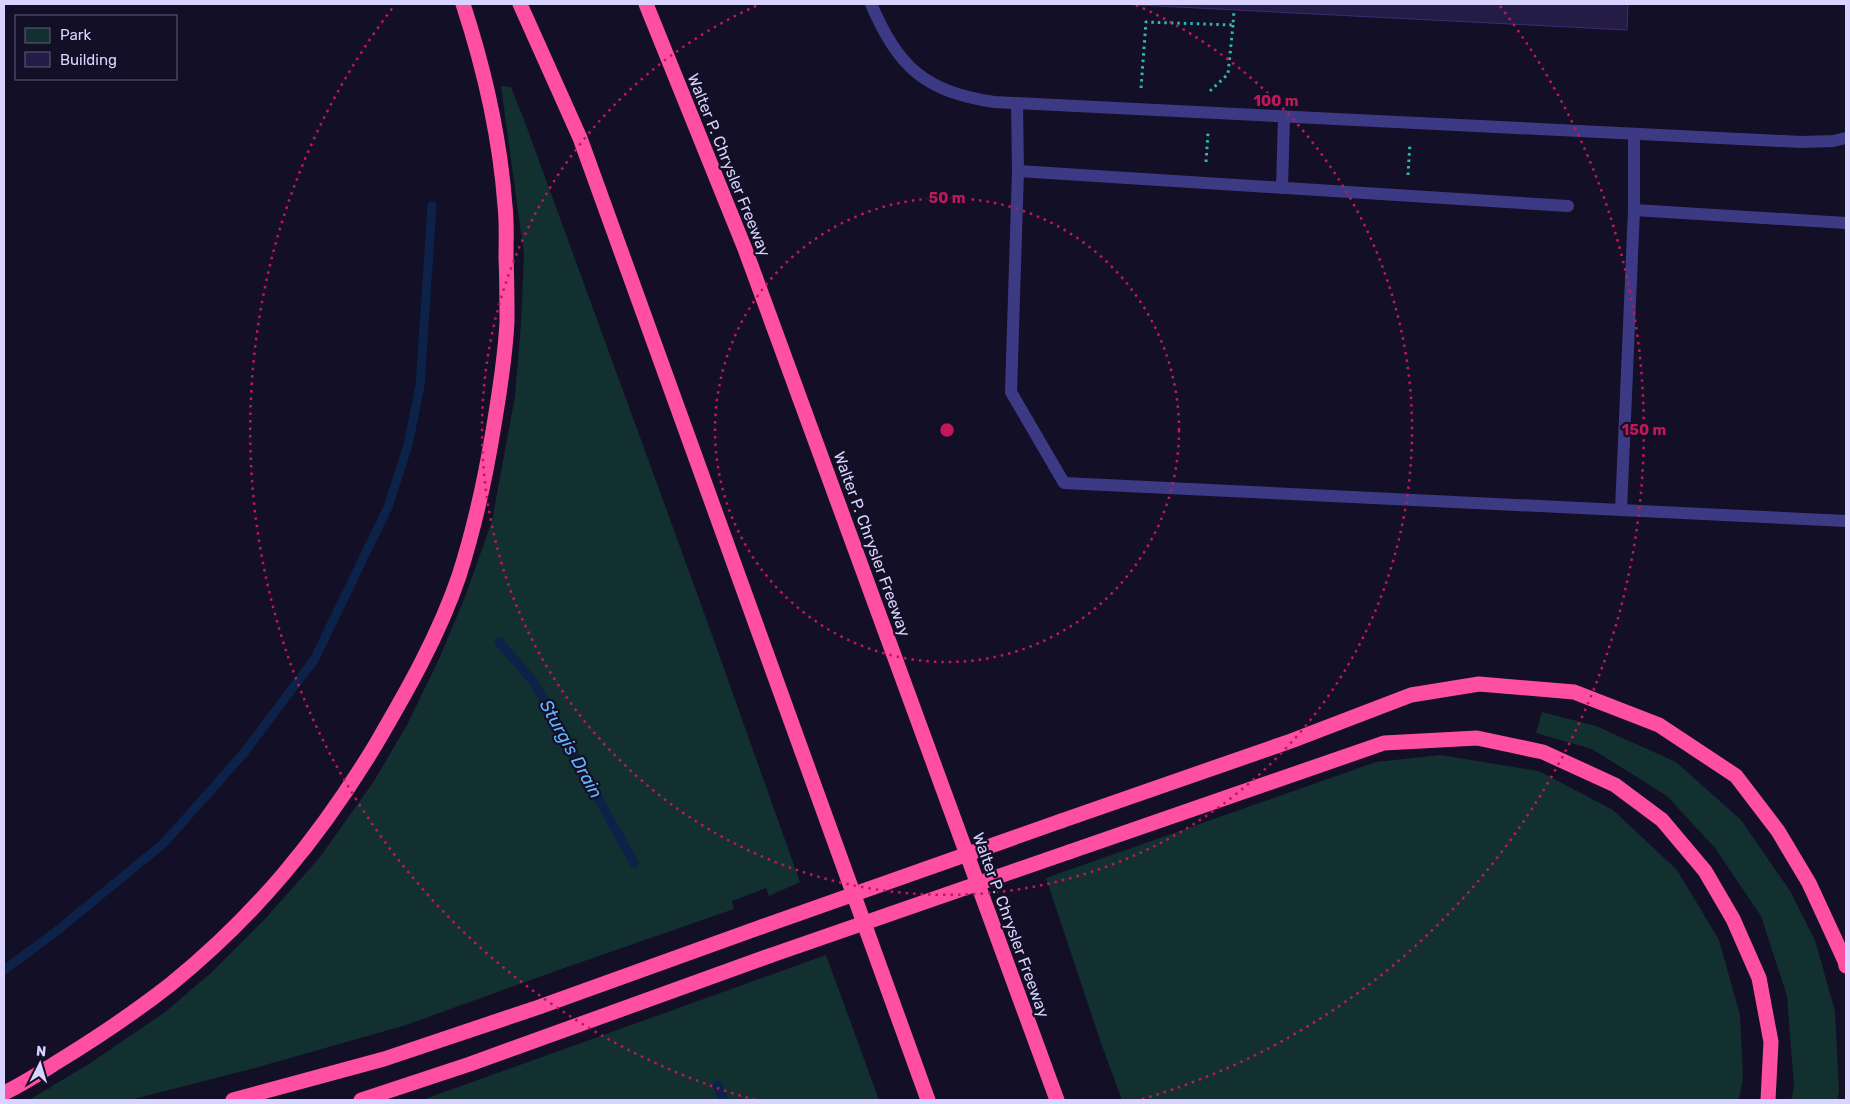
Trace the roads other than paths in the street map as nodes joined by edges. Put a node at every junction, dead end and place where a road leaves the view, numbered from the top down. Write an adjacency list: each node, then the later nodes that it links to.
1 (463, 4): 17 (highway)
2 (520, 4): 20 (highway)
3 (646, 4): 21 (highway, Walter P. Chrysler Freeway)
4 (871, 4): 5 (lane)
5 (1017, 103): 6 (lane); 9 (lane)
6 (1284, 116): 7 (lane); 10 (lane)
7 (1634, 134): 8 (lane); 12 (lane)
8 (1846, 138)
9 (1018, 171): 10 (lane); 14 (lane)
10 (1282, 188): 11 (lane)
11 (1568, 206)
12 (1634, 210): 13 (lane); 14 (lane)
13 (1846, 223)
14 (1621, 510): 15 (lane)
15 (1846, 520)
16 (1846, 966): 18 (highway, bridge)
17 (4, 1093)
18 (234, 1100)
19 (361, 1100): 22 (highway, bridge)
20 (928, 1100)
21 (1057, 1100)
22 (1768, 1100)

